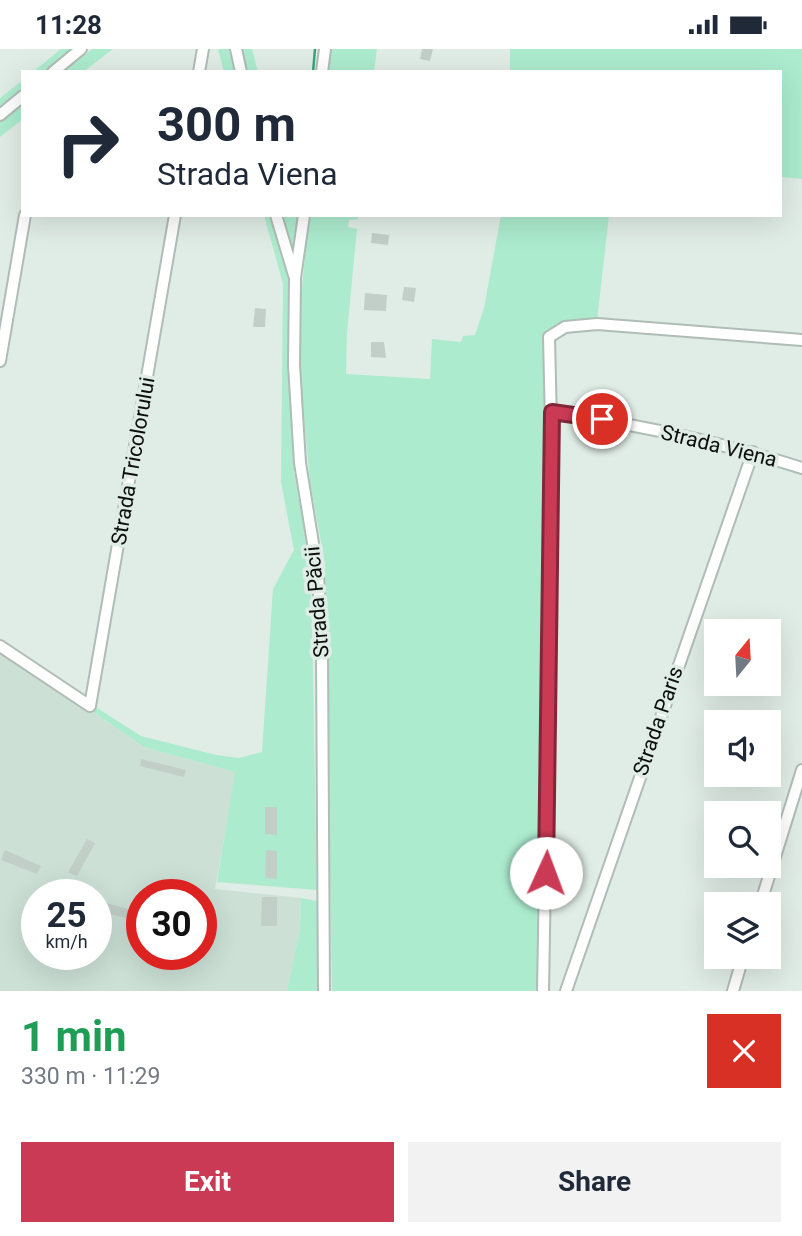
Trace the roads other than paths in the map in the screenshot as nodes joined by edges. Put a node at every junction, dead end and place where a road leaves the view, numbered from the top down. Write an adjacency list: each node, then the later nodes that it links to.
1 (82, 49): 5 (street)
2 (203, 49): 6 (street)
3 (236, 49): 7 (street)
4 (325, 49): 8 (street)
5 (56, 70)
6 (199, 70)
7 (241, 70)
8 (322, 70)
9 (21, 98): 10 (street)
10 (0, 115)
11 (25, 217): 17 (street)
12 (175, 217): 21 (street, Strada Tricolorului)
13 (277, 217): 15 (street)
14 (304, 217): 15 (street, Strada Păcii)
15 (295, 278): 25 (street, Strada Păcii)
16 (802, 340): 18 (street)
17 (0, 361)
18 (552, 412): 19 (street, Strada Viena); 26 (street)
19 (752, 452): 20 (street, Strada Viena); 27 (street, Strada Paris)
20 (802, 468)
21 (0, 646)
22 (802, 770): 23 (street)
23 (764, 892)
24 (739, 969): 28 (street)
25 (324, 991)
26 (543, 991)
27 (566, 991)
28 (733, 991)

